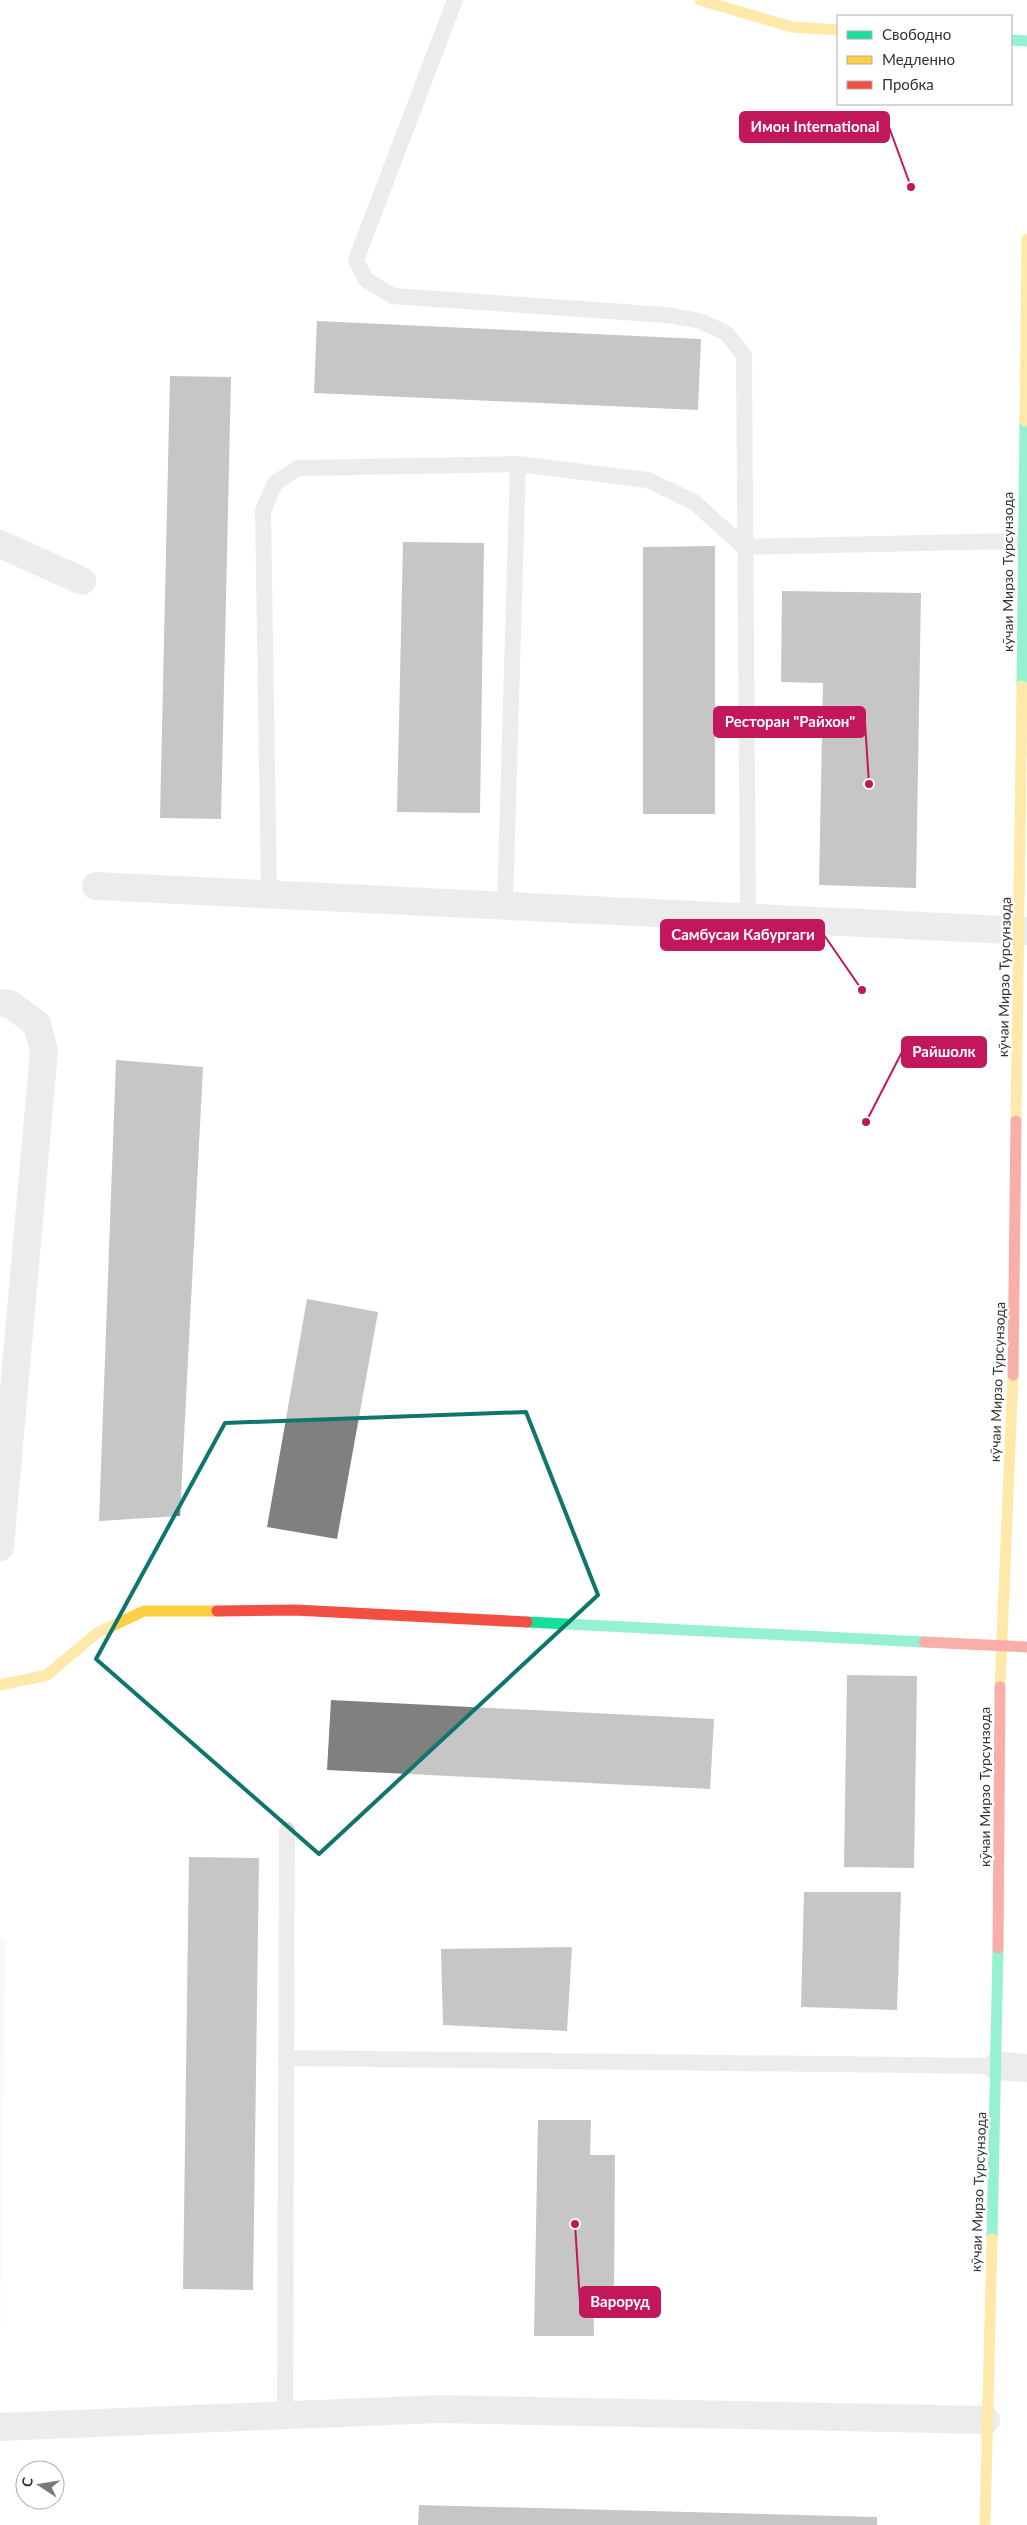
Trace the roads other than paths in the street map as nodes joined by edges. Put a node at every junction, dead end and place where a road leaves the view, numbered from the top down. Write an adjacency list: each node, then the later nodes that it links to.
1 (455, 0): 10 (lane)
2 (700, 0): 3 (main road)
3 (837, 30)
4 (1012, 40): 5 (main road)
5 (1027, 41)
6 (1027, 240): 8 (main road, кӯчаи Мирзо Турсунзода)
7 (518, 464): 10 (lane); 13 (lane); 14 (lane)
8 (1024, 541): 10 (lane); 16 (main road, кӯчаи Мирзо Турсунзода)
9 (0, 544): 11 (street)
10 (744, 546): 15 (lane)
11 (82, 581)
12 (96, 886): 13 (street)
13 (269, 894): 14 (street)
14 (505, 906): 15 (street)
15 (748, 917): 16 (street)
16 (1024, 931): 18 (main road, кӯчаи Мирзо Турсунзода)
17 (0, 1002): 19 (street)
18 (1021, 1277): 20 (main road, кӯчаи Мирзо Турсунзода)
19 (0, 1546)
20 (1000, 1645): 21 (main road); 22 (main road); 25 (main road, кӯчаи Мирзо Турсунзода)
21 (1027, 1647)
22 (0, 1685)
23 (287, 1830): 24 (lane)
24 (286, 2058): 25 (lane); 27 (lane)
25 (997, 2066): 26 (street); 28 (main road, кӯчаи Мирзо Турсунзода)
26 (1027, 2068)
27 (285, 2416): 28 (street); 29 (street)
28 (986, 2420): 30 (main road, кӯчаи Мирзо Турсунзода)
29 (0, 2427)
30 (985, 2525)

